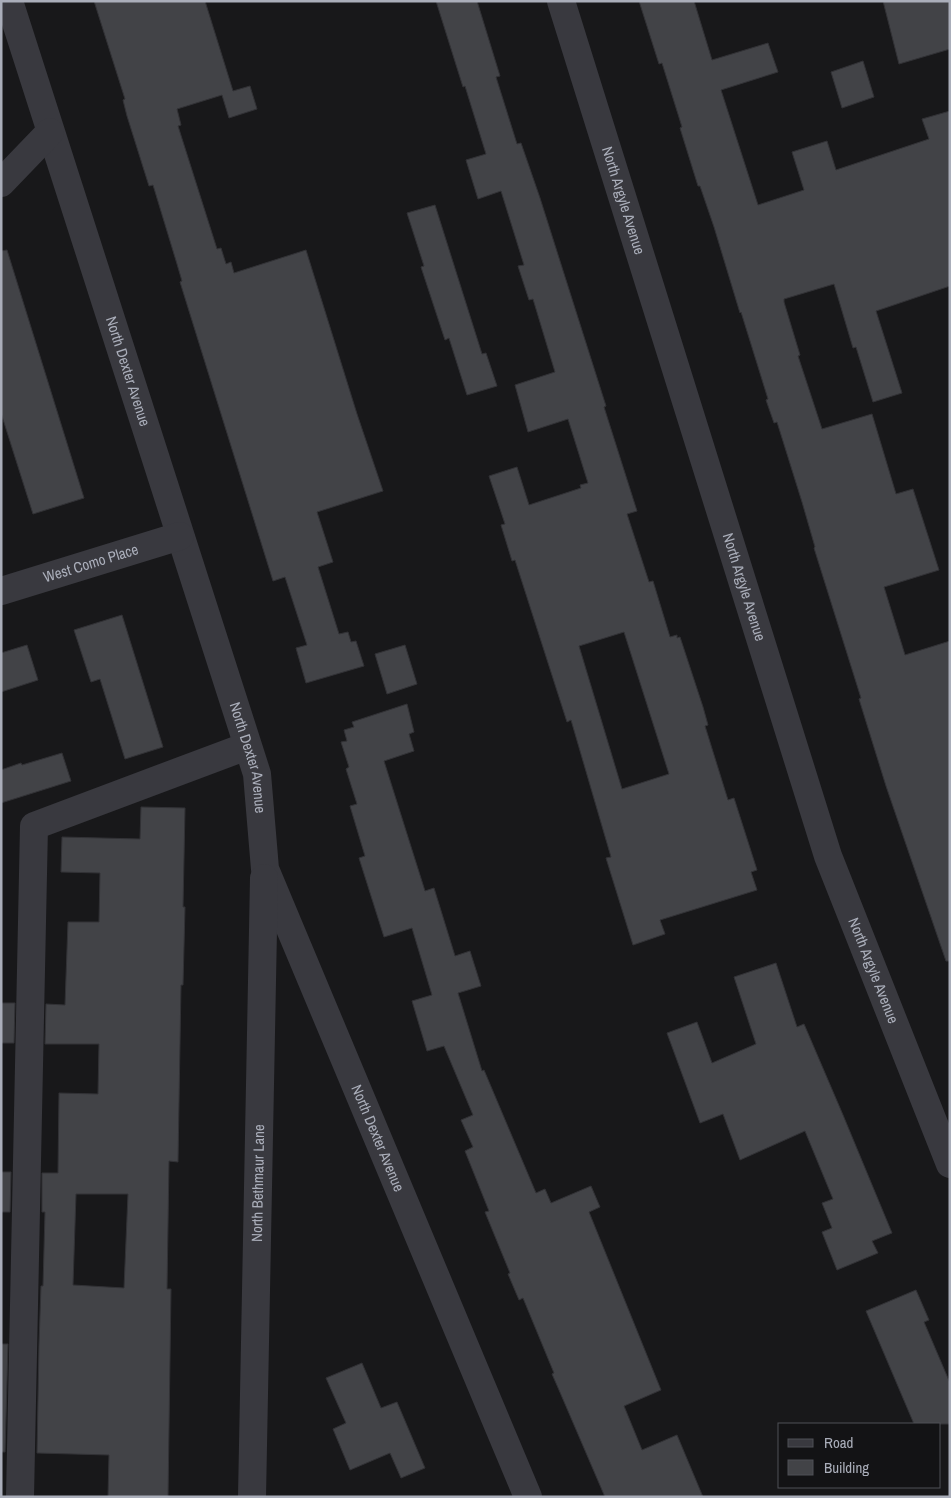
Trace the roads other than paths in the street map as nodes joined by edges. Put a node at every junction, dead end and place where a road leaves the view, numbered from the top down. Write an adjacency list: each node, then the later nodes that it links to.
1 (9, 1): 3 (street, North Dexter Avenue)
2 (561, 1): 9 (street, North Argyle Avenue)
3 (50, 132): 4 (street); 5 (street, North Dexter Avenue)
4 (1, 183)
5 (180, 536): 6 (street, West Como Place); 7 (street, North Dexter Avenue)
6 (1, 591)
7 (247, 746): 8 (street, North Dexter Avenue); 11 (street)
8 (264, 869): 12 (street, North Bethmaur Lane); 13 (street, North Dexter Avenue)
9 (941, 1117): 10 (street, North Argyle Avenue)
10 (950, 1164)
11 (20, 1497)
12 (252, 1497)
13 (528, 1497)

